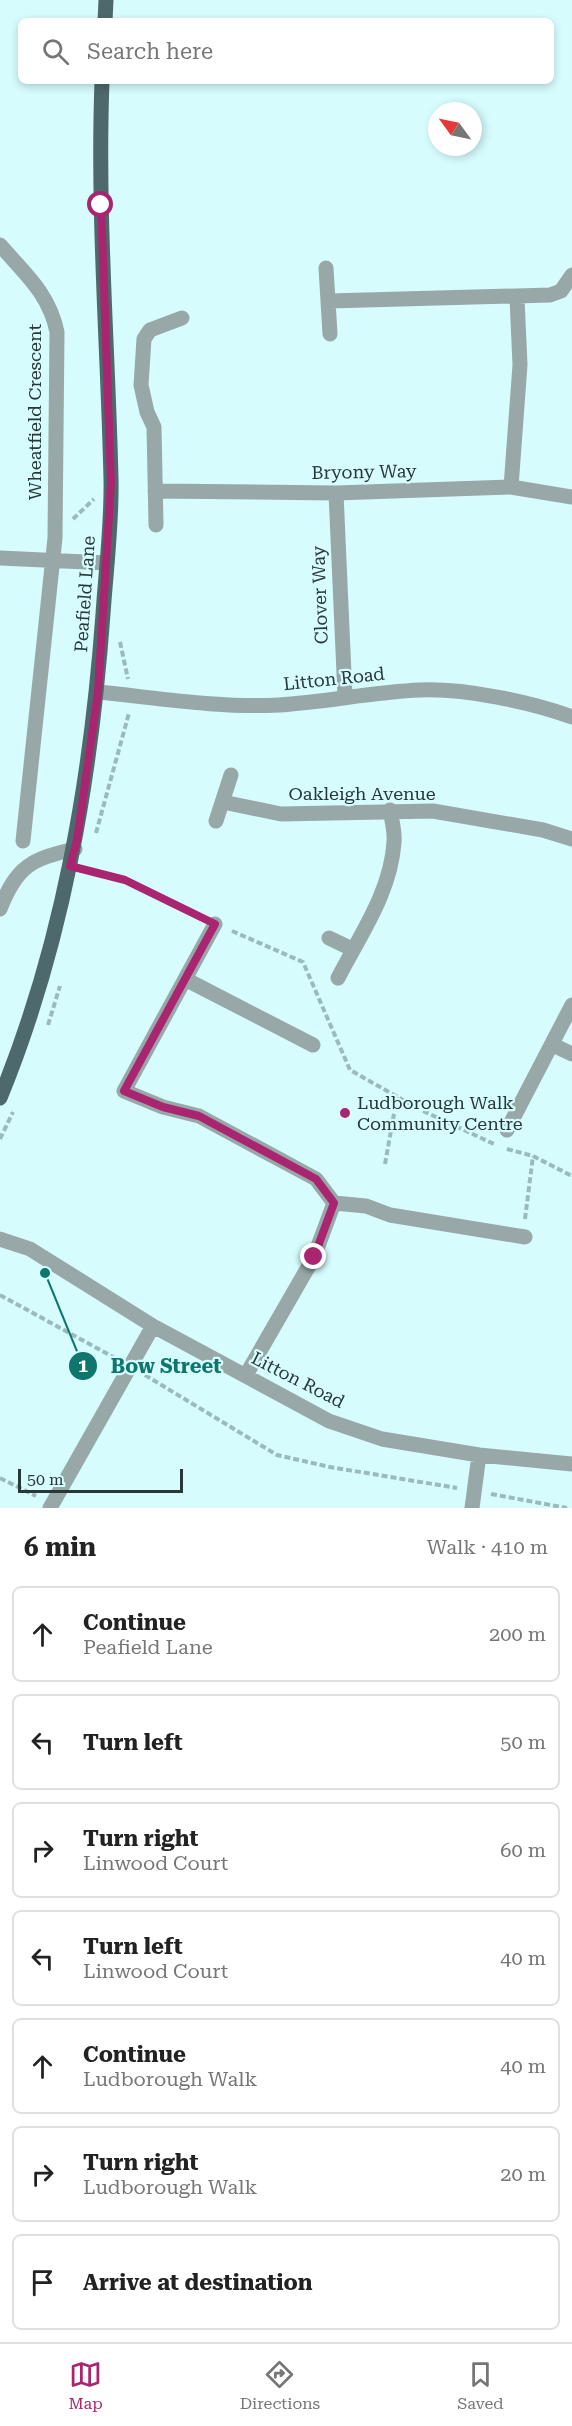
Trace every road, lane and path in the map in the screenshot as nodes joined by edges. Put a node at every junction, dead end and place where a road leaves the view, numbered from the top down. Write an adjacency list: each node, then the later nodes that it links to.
1 (106, 0): 2 (main road)
2 (105, 18)
3 (102, 84): 11 (main road, Peafield Lane)
4 (0, 245): 17 (street, Wheatfield Crescent)
5 (326, 268): 8 (street)
6 (572, 275): 7 (street)
7 (517, 298): 8 (street); 12 (street)
8 (329, 301): 10 (street)
9 (182, 318): 13 (street)
10 (330, 334)
11 (111, 482): 17 (path); 20 (main road, Peafield Lane)
12 (512, 487): 14 (street, Bryony Way); 15 (street, Bryony Way)
13 (155, 491): 14 (street, Bryony Way); 16 (street)
14 (336, 493): 22 (street, Clover Way)
15 (572, 497)
16 (156, 525)
17 (55, 538): 19 (street, Wheatfield Crescent)
18 (0, 558): 19 (street)
19 (52, 562): 20 (street); 29 (street, Wheatfield Crescent)
20 (107, 563): 21 (main road, Peafield Lane)
21 (98, 692): 22 (street, Litton Road); 30 (main road, Peafield Lane)
22 (345, 696): 23 (street, Litton Road)
23 (572, 717)
24 (231, 775): 25 (street)
25 (223, 802): 26 (street, Oakleigh Avenue); 27 (street)
26 (390, 810): 28 (street, Oakleigh Avenue); 35 (street)
27 (216, 821)
28 (572, 838)
29 (22, 841)
30 (75, 849): 31 (main road, Peafield Lane); 32 (street)
31 (70, 866): 33 (path); 43 (main road, Peafield Lane)
32 (0, 909)
33 (215, 924): 37 (street); 42 (path)
34 (329, 938): 35 (street)
35 (352, 949): 36 (street)
36 (338, 978)
37 (185, 980): 39 (street); 48 (street)
38 (572, 1005): 40 (street)
39 (313, 1045)
40 (553, 1045): 41 (street); 44 (street)
41 (572, 1054)
42 (397, 1097): 45 (path); 46 (path)
43 (0, 1098)
44 (507, 1130)
45 (533, 1156): 47 (path); 49 (path)
46 (385, 1164)
47 (572, 1176)
48 (334, 1203): 50 (street); 55 (street)
49 (525, 1219)
50 (525, 1237)
51 (0, 1239): 53 (street, Litton Road)
52 (0, 1295): 54 (path)
53 (153, 1326): 54 (street); 55 (street, Litton Road)
54 (132, 1368): 59 (path); 60 (street)
55 (246, 1375): 56 (street, Litton Road)
56 (479, 1455): 57 (street, Litton Road); 59 (street)
57 (572, 1464)
58 (0, 1478): 60 (path)
59 (475, 1490): 61 (street); 62 (path)
60 (52, 1506)
61 (472, 1508)
62 (567, 1508)

